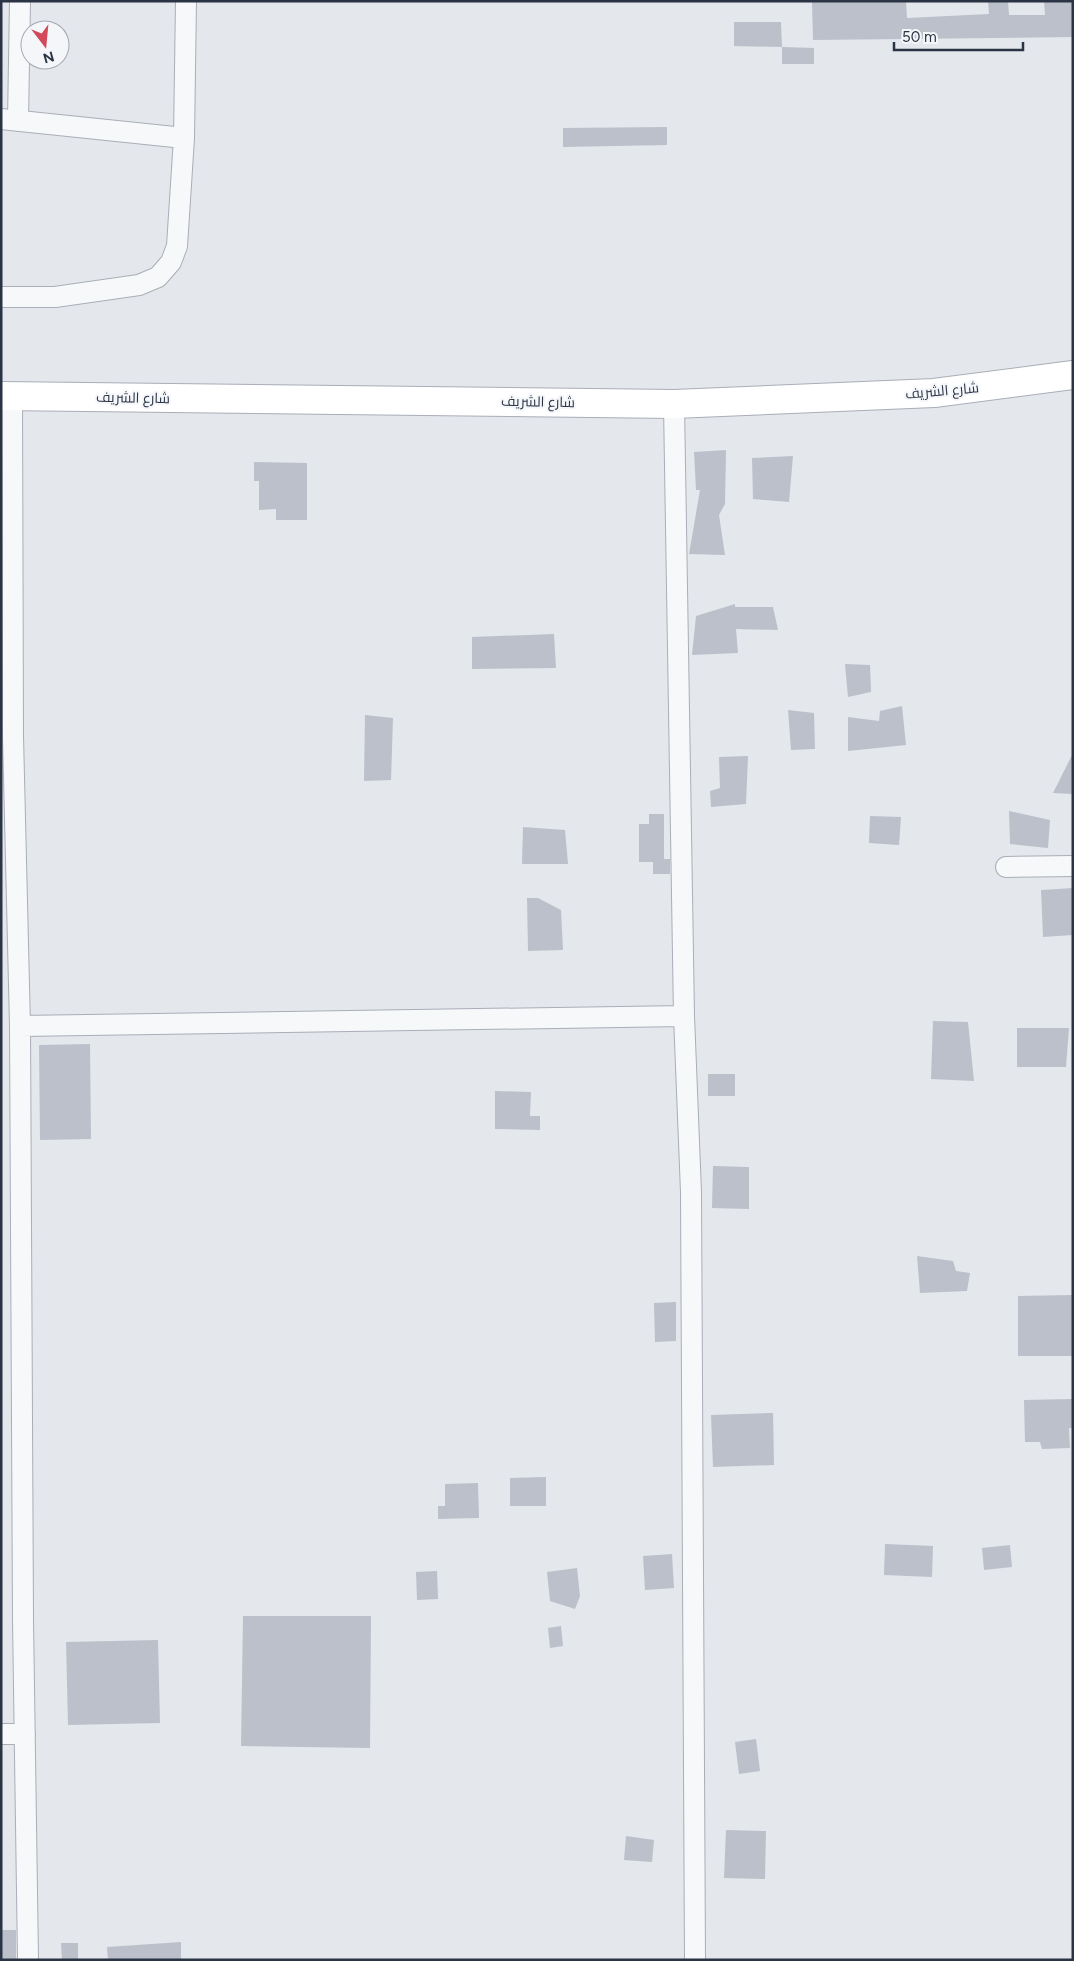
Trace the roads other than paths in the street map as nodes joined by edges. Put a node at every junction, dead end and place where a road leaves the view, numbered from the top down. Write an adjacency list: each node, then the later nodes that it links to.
1 (20, 1): 3 (street)
2 (186, 1): 4 (street)
3 (10, 120): 4 (street)
4 (184, 138): 5 (street)
5 (1, 297)
6 (1073, 375): 8 (main road, شارع الشريف)
7 (6, 396): 8 (main road, شارع الشريف); 12 (street)
8 (674, 404): 11 (street)
9 (1073, 866): 10 (street)
10 (1006, 867)
11 (684, 1016): 12 (street); 16 (street)
12 (20, 1026): 14 (street)
13 (1, 1734): 14 (street)
14 (25, 1734): 15 (street)
15 (28, 1960)
16 (694, 1960)

